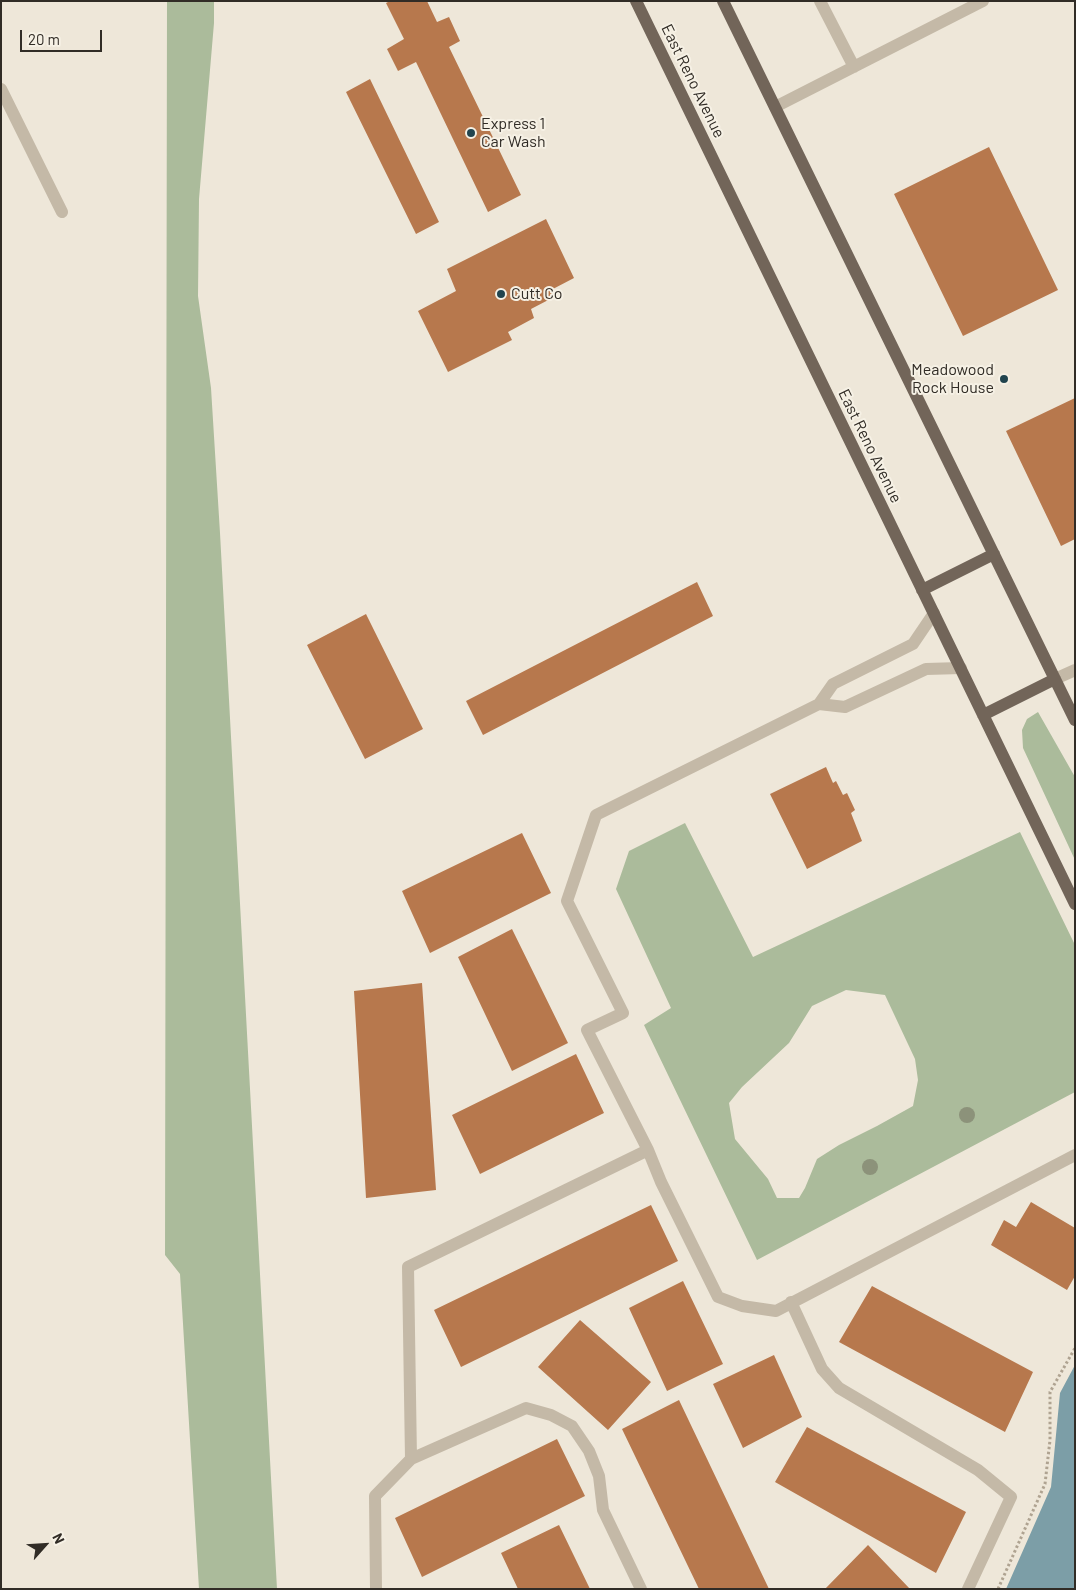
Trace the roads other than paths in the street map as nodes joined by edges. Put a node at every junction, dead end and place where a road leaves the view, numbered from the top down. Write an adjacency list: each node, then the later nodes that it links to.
1 (636, 1): 10 (main road, East Reno Avenue)
2 (723, 1): 7 (main road)
3 (820, 1): 5 (street)
4 (983, 1): 5 (street)
5 (854, 67): 7 (street)
6 (1, 90): 8 (street)
7 (775, 107): 9 (main road)
8 (62, 212)
9 (994, 554): 10 (main road); 14 (main road)
10 (922, 590): 11 (main road, East Reno Avenue)
11 (934, 613): 12 (main road, East Reno Avenue); 15 (street)
12 (961, 668): 15 (street); 16 (main road, East Reno Avenue)
13 (1075, 670): 14 (street)
14 (1055, 679): 16 (main road); 17 (main road)
15 (819, 704): 19 (street)
16 (982, 715): 18 (main road, East Reno Avenue)
17 (1075, 720)
18 (1075, 904)
19 (648, 1150): 21 (street); 22 (street)
20 (1075, 1155): 21 (street)
21 (791, 1302): 25 (street)
22 (411, 1459): 23 (street); 24 (street)
23 (376, 1589)
24 (641, 1589)
25 (968, 1589)

